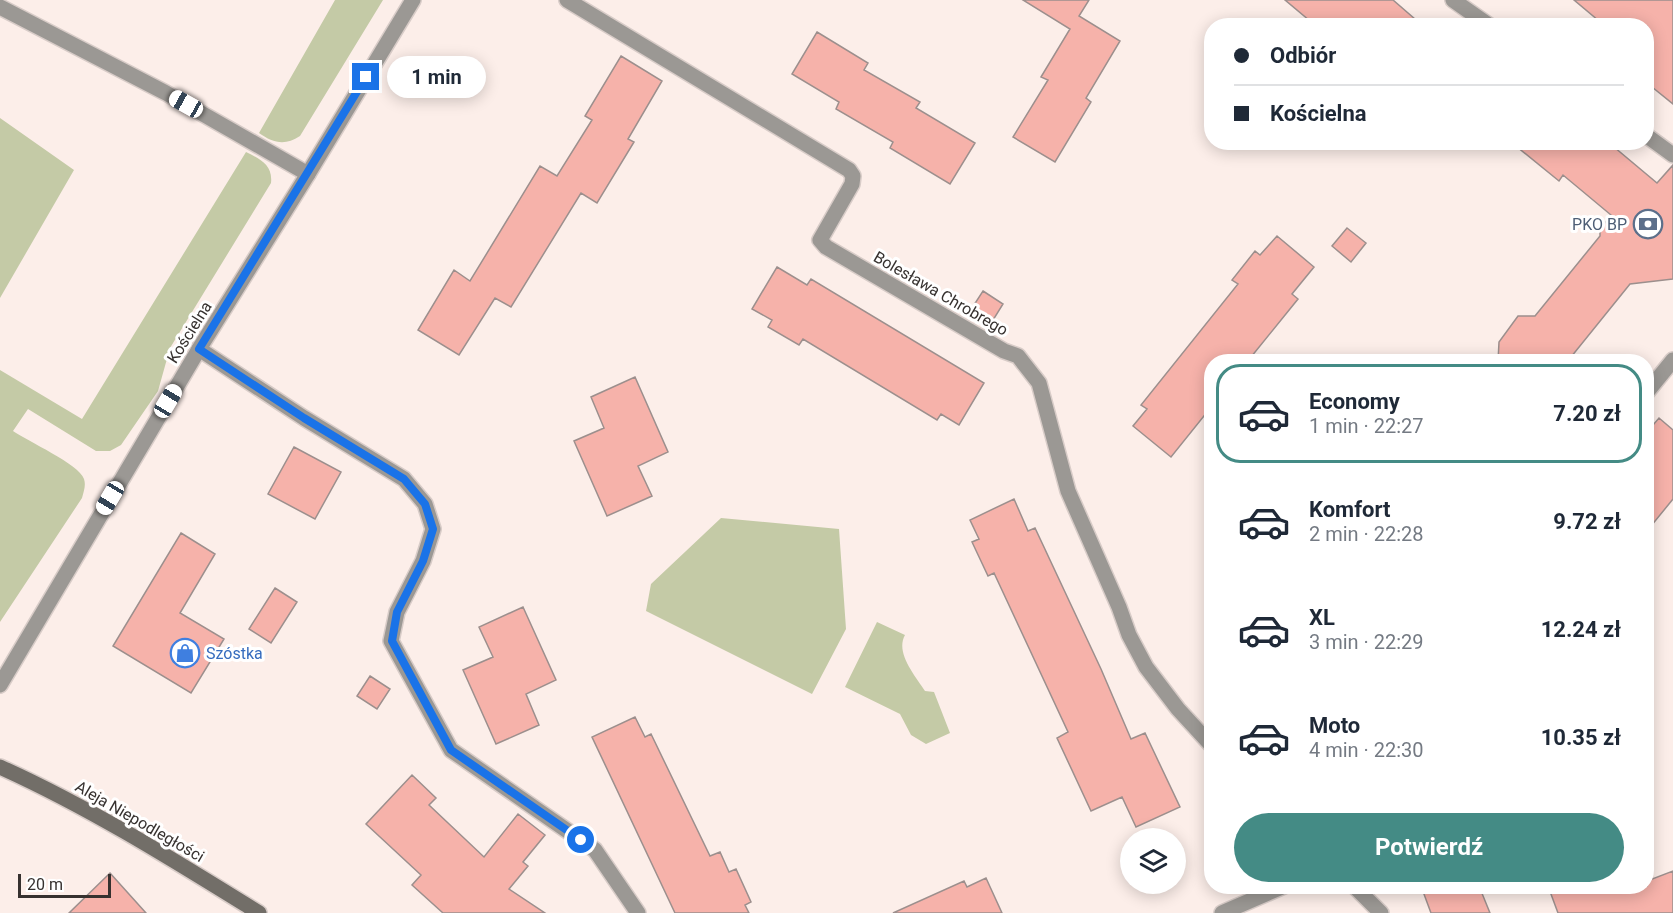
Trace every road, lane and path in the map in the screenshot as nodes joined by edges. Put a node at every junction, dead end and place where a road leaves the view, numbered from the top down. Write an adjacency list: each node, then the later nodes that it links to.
1 (413, 0): 8 (street, Kościelna)
2 (567, 0): 14 (street, Bolesława Chrobrego)
3 (1453, 0): 5 (street)
4 (0, 7): 8 (street)
5 (1479, 18)
6 (1654, 141): 7 (street)
7 (1673, 155)
8 (309, 174): 9 (street, Kościelna)
9 (199, 349): 13 (street, Kościelna); 19 (street)
10 (1673, 360): 11 (street)
11 (1668, 377): 12 (street)
12 (1654, 387)
13 (0, 685)
14 (1204, 737)
15 (0, 767): 18 (main road, Aleja Niepodległości)
16 (1266, 894): 20 (street)
17 (1362, 894): 21 (street)
18 (259, 913)
19 (638, 913)
20 (1222, 913)
21 (1381, 913)

